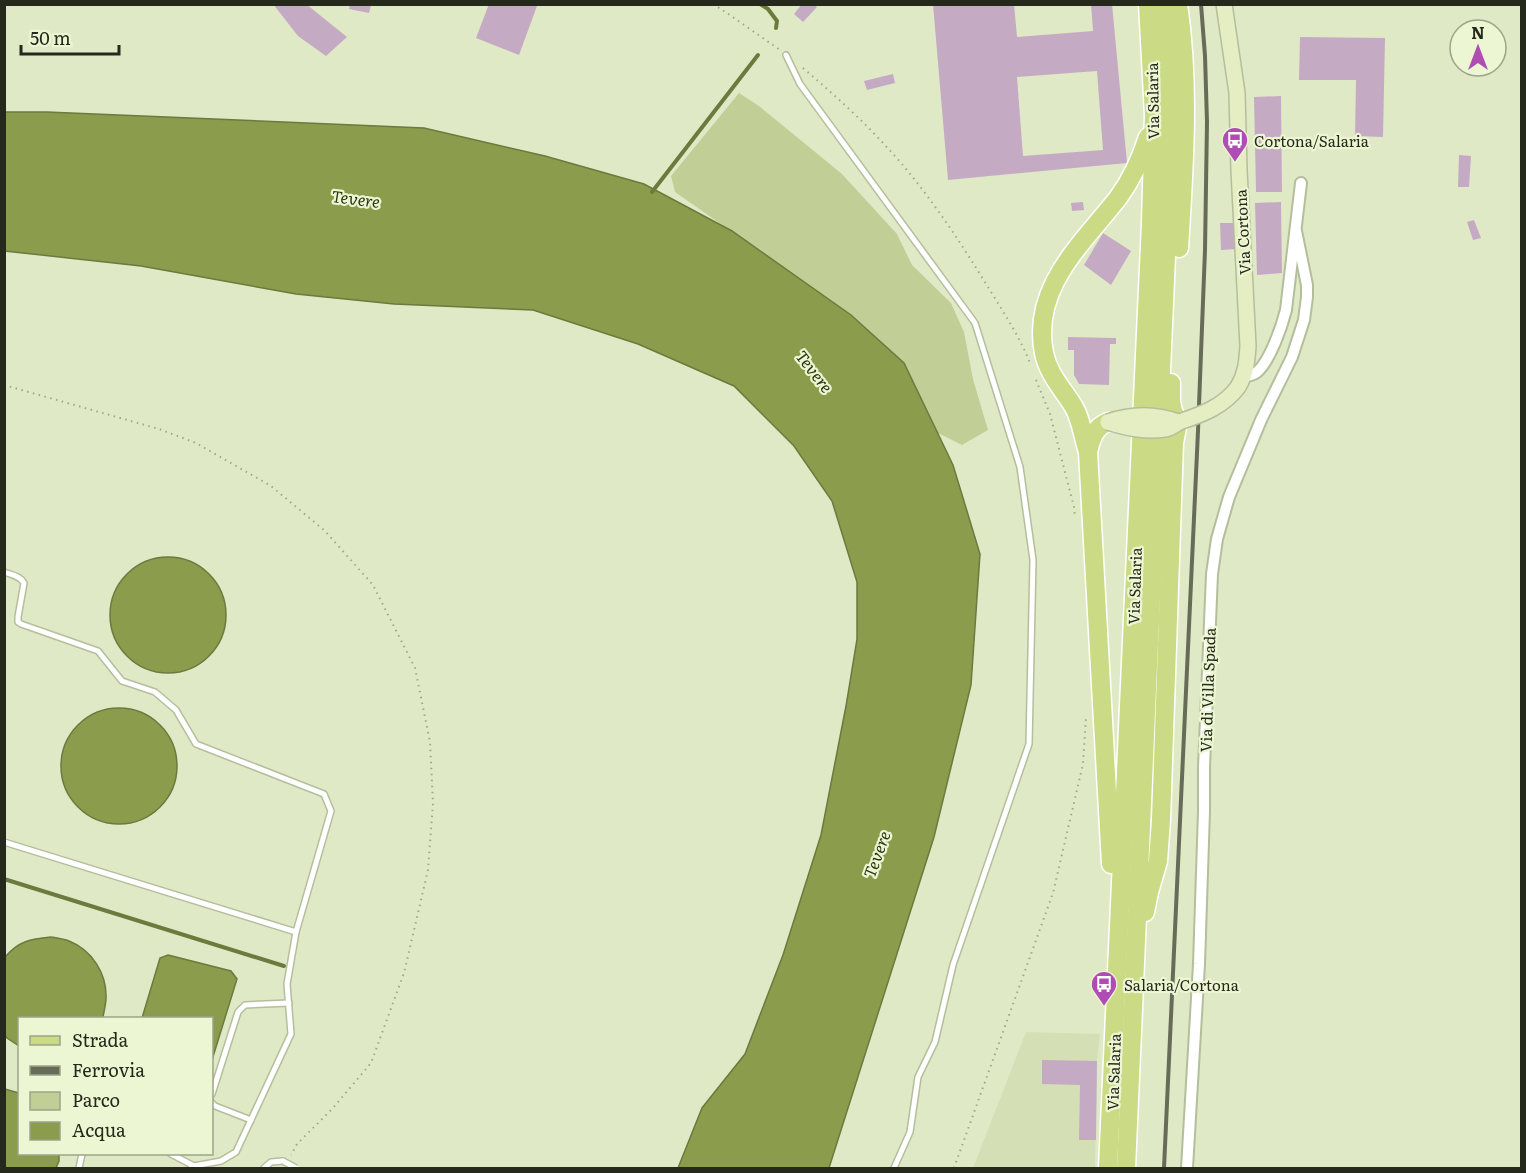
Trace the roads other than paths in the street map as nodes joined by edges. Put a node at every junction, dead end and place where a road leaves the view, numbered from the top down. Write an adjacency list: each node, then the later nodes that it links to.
1 (1148, 4): 6 (main road, Via Salaria)
2 (1164, 4): 18 (main road, Via Salaria)
3 (1178, 4): 12 (main road)
4 (1224, 4): 9 (street, Via Cortona)
5 (786, 55): 27 (lane)
6 (1154, 115): 10 (main road); 17 (main road, Via Salaria)
7 (1301, 183): 8 (street, Via di Villa Spada)
8 (1296, 231): 9 (street, Via di Villa Spada); 30 (street, Via di Villa Spada)
9 (1241, 381): 12 (street, bridge)
10 (1073, 405): 11 (main road); 13 (main road)
11 (1108, 422): 12 (street, bridge); 13 (main road)
12 (1178, 422): 18 (main road)
13 (1088, 452): 17 (main road)
14 (4, 572): 16 (lane)
15 (4, 842): 16 (lane)
16 (296, 932): 19 (lane)
17 (1118, 944): 28 (main road, Via Salaria)
18 (1134, 970): 29 (main road, Via Salaria)
19 (289, 1004): 20 (lane); 22 (lane)
20 (213, 1091)
21 (213, 1104): 22 (lane)
22 (251, 1120): 24 (lane)
23 (173, 1155): 24 (lane)
24 (193, 1167)
25 (264, 1168): 26 (lane, bridge)
26 (296, 1168)
27 (894, 1168)
28 (1108, 1168)
29 (1126, 1168)
30 (1187, 1168)

